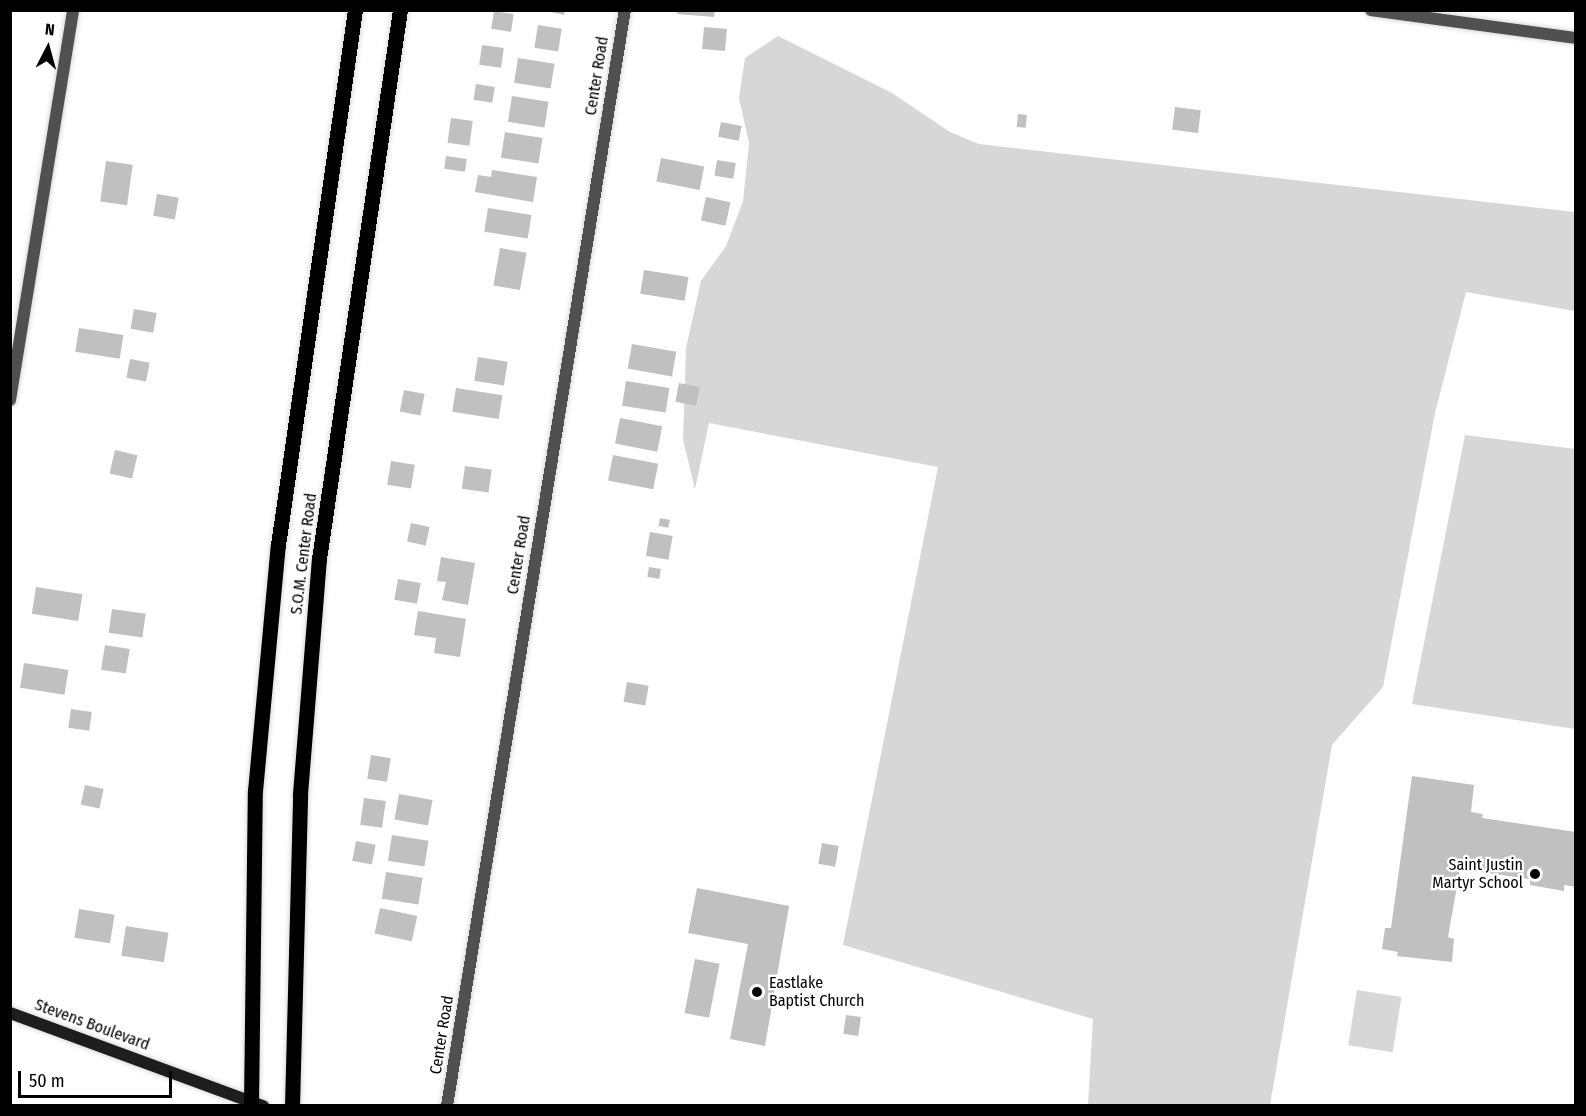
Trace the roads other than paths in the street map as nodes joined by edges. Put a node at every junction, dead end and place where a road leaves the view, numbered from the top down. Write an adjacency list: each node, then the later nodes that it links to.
1 (73, 10): 7 (street)
2 (355, 10): 9 (main road, S.O.M. Center Road)
3 (400, 10): 10 (main road, S.O.M. Center Road)
4 (625, 10): 11 (street, Center Road)
5 (1371, 10): 6 (street)
6 (1575, 38)
7 (10, 400)
8 (10, 1013): 9 (street, Stevens Boulevard)
9 (255, 1104)
10 (292, 1106)
11 (447, 1106)

